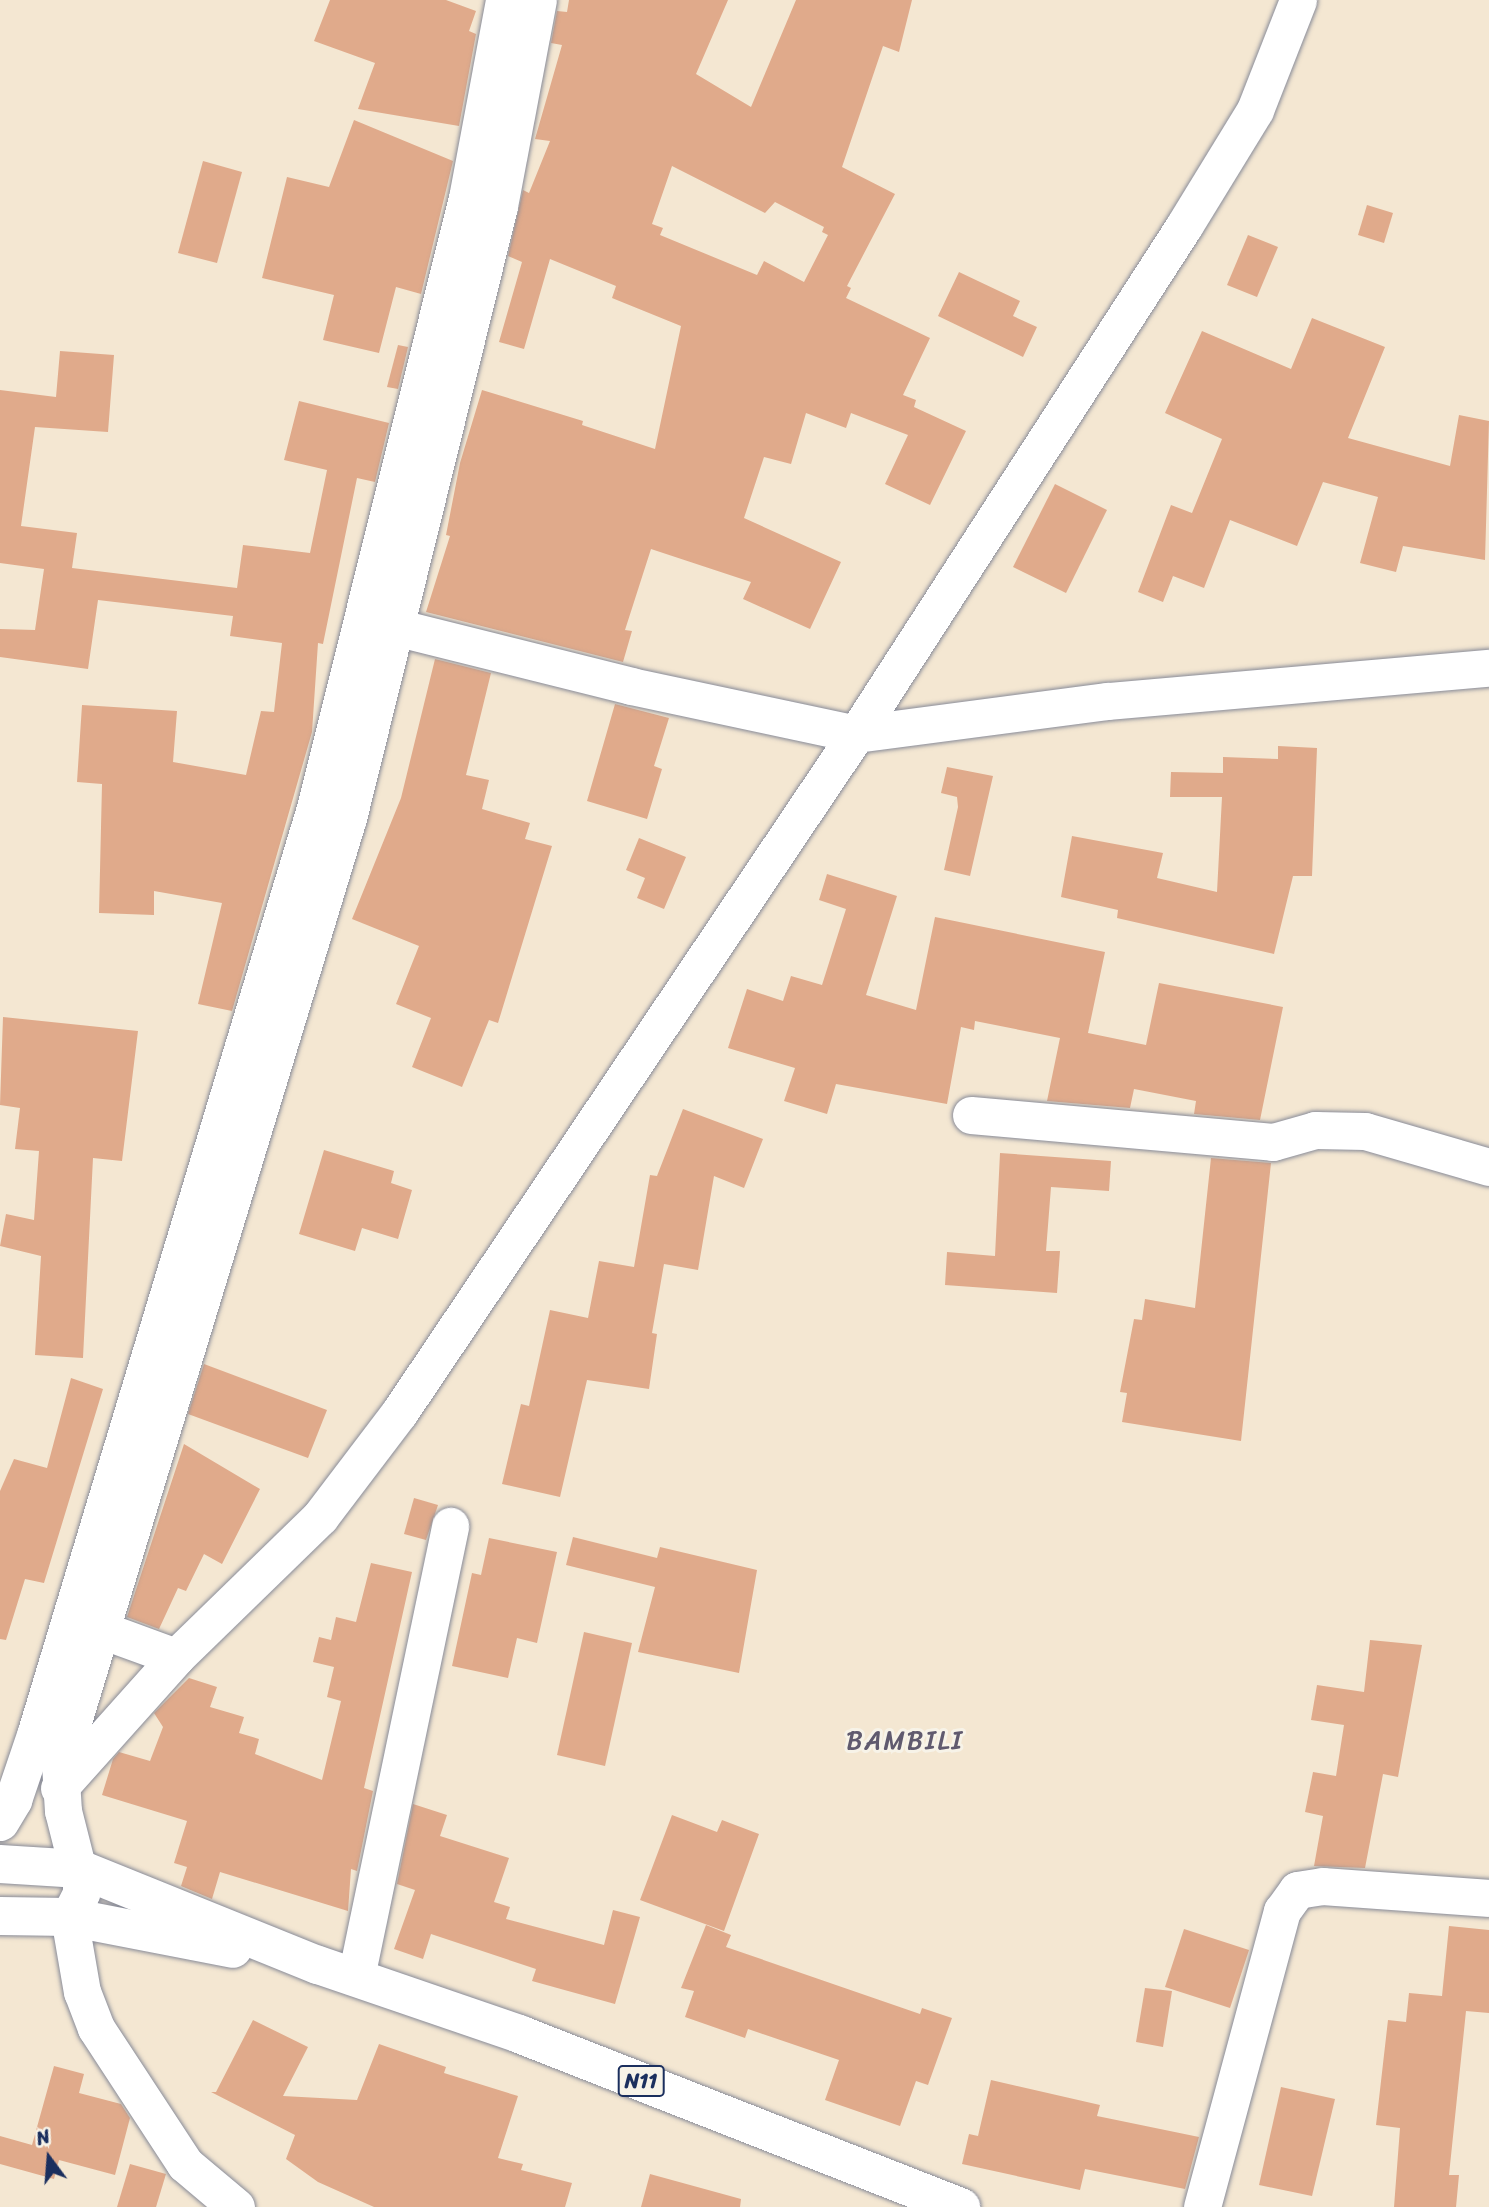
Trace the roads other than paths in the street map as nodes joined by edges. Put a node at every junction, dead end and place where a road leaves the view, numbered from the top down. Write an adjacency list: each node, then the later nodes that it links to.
1 (504, 0): 13 (street)
2 (538, 0): 4 (street)
3 (1298, 0): 6 (street)
4 (395, 627): 6 (street); 10 (street)
5 (1489, 668): 6 (street)
6 (856, 734): 11 (street)
7 (971, 1115): 8 (street)
8 (1489, 1167)
9 (450, 1525): 20 (street)
10 (99, 1629): 11 (street); 12 (street)
11 (176, 1657): 12 (street)
12 (59, 1788): 15 (street)
13 (0, 1822)
14 (0, 1864): 15 (highway, N11)
15 (80, 1869): 18 (street); 19 (highway, N11)
16 (1489, 1898): 23 (street)
17 (0, 1916): 18 (highway, N11)
18 (69, 1917): 19 (highway, N11); 21 (street)
19 (318, 1965): 20 (highway, N11)
20 (356, 1977): 22 (highway, N11)
21 (236, 2207)
22 (961, 2207)
23 (1202, 2207)

